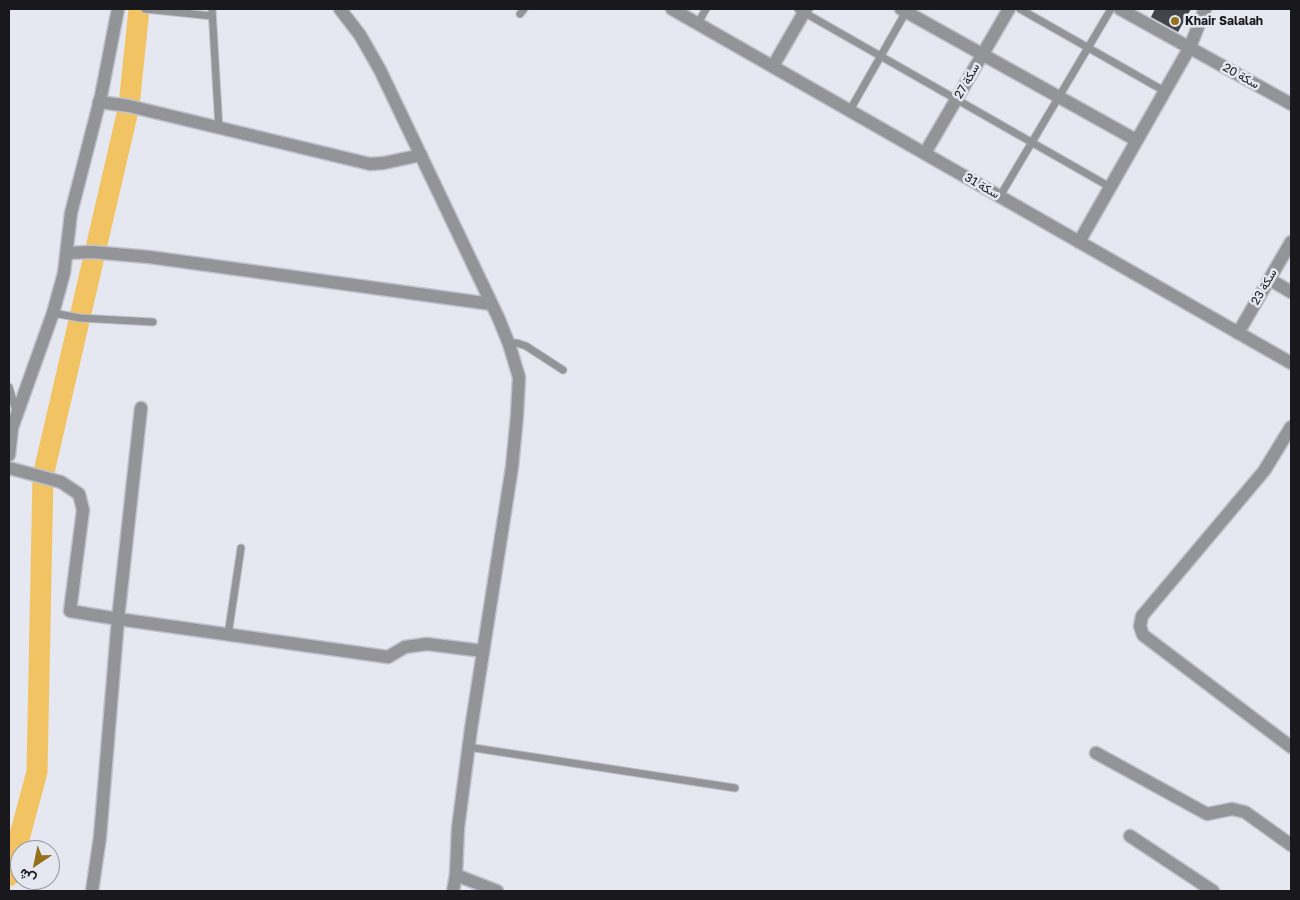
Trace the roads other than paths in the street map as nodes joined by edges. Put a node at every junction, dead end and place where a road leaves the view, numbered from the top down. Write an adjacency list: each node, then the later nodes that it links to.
1 (118, 9): 23 (street)
2 (145, 9): 13 (lane)
3 (340, 9): 30 (street)
4 (672, 9): 14 (street, سكة 31)
5 (706, 9): 14 (lane)
6 (1009, 9): 17 (street, سكة 27)
7 (1020, 9): 16 (lane)
8 (1111, 9): 16 (lane)
9 (1120, 9): 15 (street, سكة 20)
10 (803, 10): 18 (lane); 19 (street)
11 (905, 10): 17 (street); 18 (lane)
12 (1205, 11): 15 (street)
13 (212, 12): 26 (lane)
14 (698, 23): 19 (street, سكة 31)
15 (1190, 47): 20 (street); 24 (street, سكة 20)
16 (1088, 48): 20 (lane); 21 (lane)
17 (982, 54): 21 (street); 22 (street, سكة 27)
18 (882, 56): 22 (lane); 25 (lane)
19 (773, 66): 25 (street, سكة 31)
20 (1166, 92): 27 (street)
21 (1059, 97): 27 (street); 28 (lane)
22 (956, 99): 28 (lane); 29 (street, سكة 27)
23 (99, 102): 26 (street); 35 (street)
24 (1291, 104)
25 (850, 110): 29 (street, سكة 31)
26 (220, 129): 30 (street)
27 (1136, 140): 31 (street)
28 (1033, 143): 31 (lane); 32 (lane)
29 (924, 153): 32 (street, سكة 31)
30 (420, 155): 38 (street)
31 (1110, 187): 33 (street)
32 (1000, 196): 33 (street, سكة 31)
33 (1079, 242): 41 (street, سكة 31)
34 (1291, 242): 36 (street, سكة 23)
35 (67, 253): 38 (street); 39 (street)
36 (1269, 279): 37 (street); 41 (street, سكة 23)
37 (1291, 292)
38 (491, 304): 42 (street)
39 (53, 314): 40 (lane); 47 (street)
40 (153, 322)
41 (1238, 332): 43 (street, سكة 31)
42 (509, 344): 44 (lane); 54 (street)
43 (1291, 363)
44 (563, 370)
45 (9, 387): 47 (lane)
46 (141, 408): 52 (street)
47 (17, 413): 49 (street)
48 (1291, 427): 56 (street)
49 (9, 455)
50 (9, 468): 52 (street)
51 (241, 548): 53 (lane)
52 (118, 619): 53 (street); 62 (street)
53 (228, 635): 54 (street)
54 (483, 651): 55 (street)
55 (468, 747): 58 (lane); 61 (street)
56 (1291, 747)
57 (1096, 753): 60 (street)
58 (735, 788)
59 (1130, 836): 65 (street)
60 (1291, 845)
61 (456, 875): 63 (street); 64 (street)
62 (92, 891)
63 (453, 891)
64 (497, 891)
65 (1213, 891)

